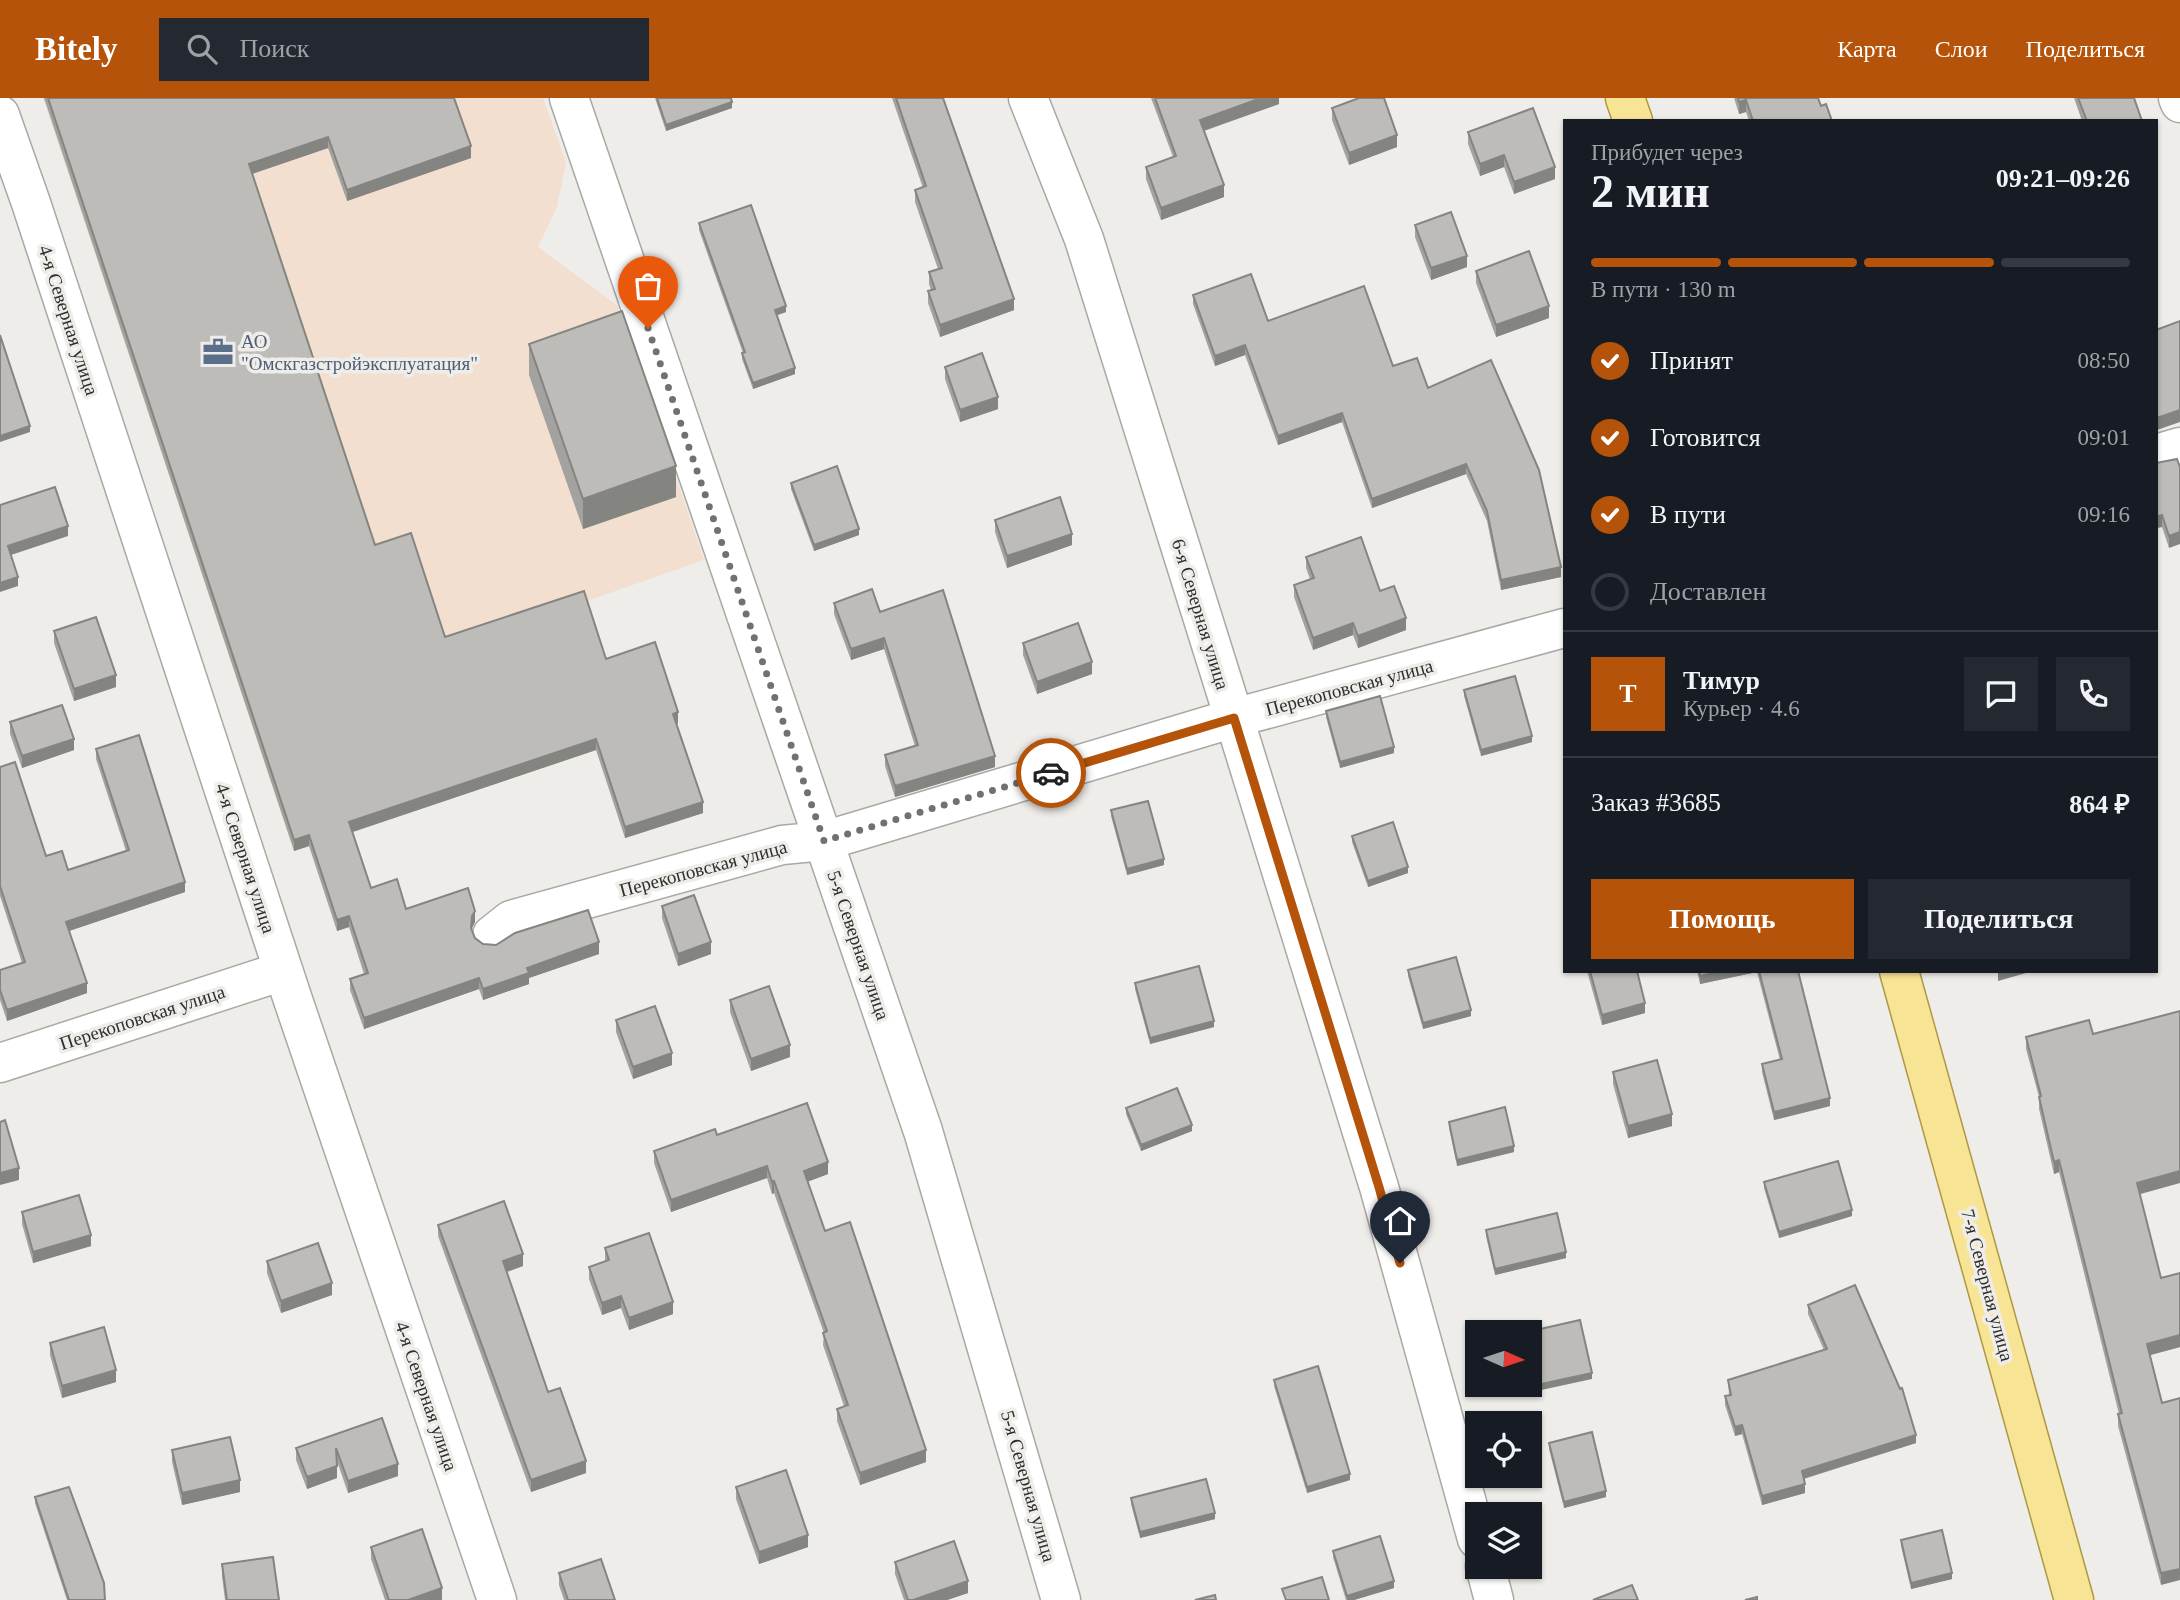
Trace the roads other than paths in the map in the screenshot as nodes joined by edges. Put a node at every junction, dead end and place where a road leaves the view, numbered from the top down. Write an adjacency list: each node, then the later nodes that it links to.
1 (569, 98): 12 (street, 5-я Северная улица)
2 (1028, 98): 11 (street, 6-я Северная улица)
3 (1625, 98): 7 (main road)
4 (2178, 98): 5 (street)
5 (2180, 103)
6 (0, 115): 14 (street, 4-я Северная улица)
7 (1632, 119)
8 (2180, 447): 9 (street)
9 (2158, 453)
10 (1563, 628): 11 (street, Перекоповская улица)
11 (1234, 718): 12 (street, Перекоповская улица); 17 (street, 6-я Северная улица)
12 (824, 841): 13 (street, Перекоповская улица); 20 (street, 5-я Северная улица)
13 (492, 935)
14 (283, 971): 16 (street, Перекоповская улица); 19 (street, 4-я Северная улица)
15 (1900, 973): 22 (main road, 7-я Северная улица)
16 (0, 1063)
17 (1467, 1502)
18 (1488, 1579): 21 (street)
19 (497, 1600)
20 (1062, 1600)
21 (1494, 1600)
22 (2074, 1600)

